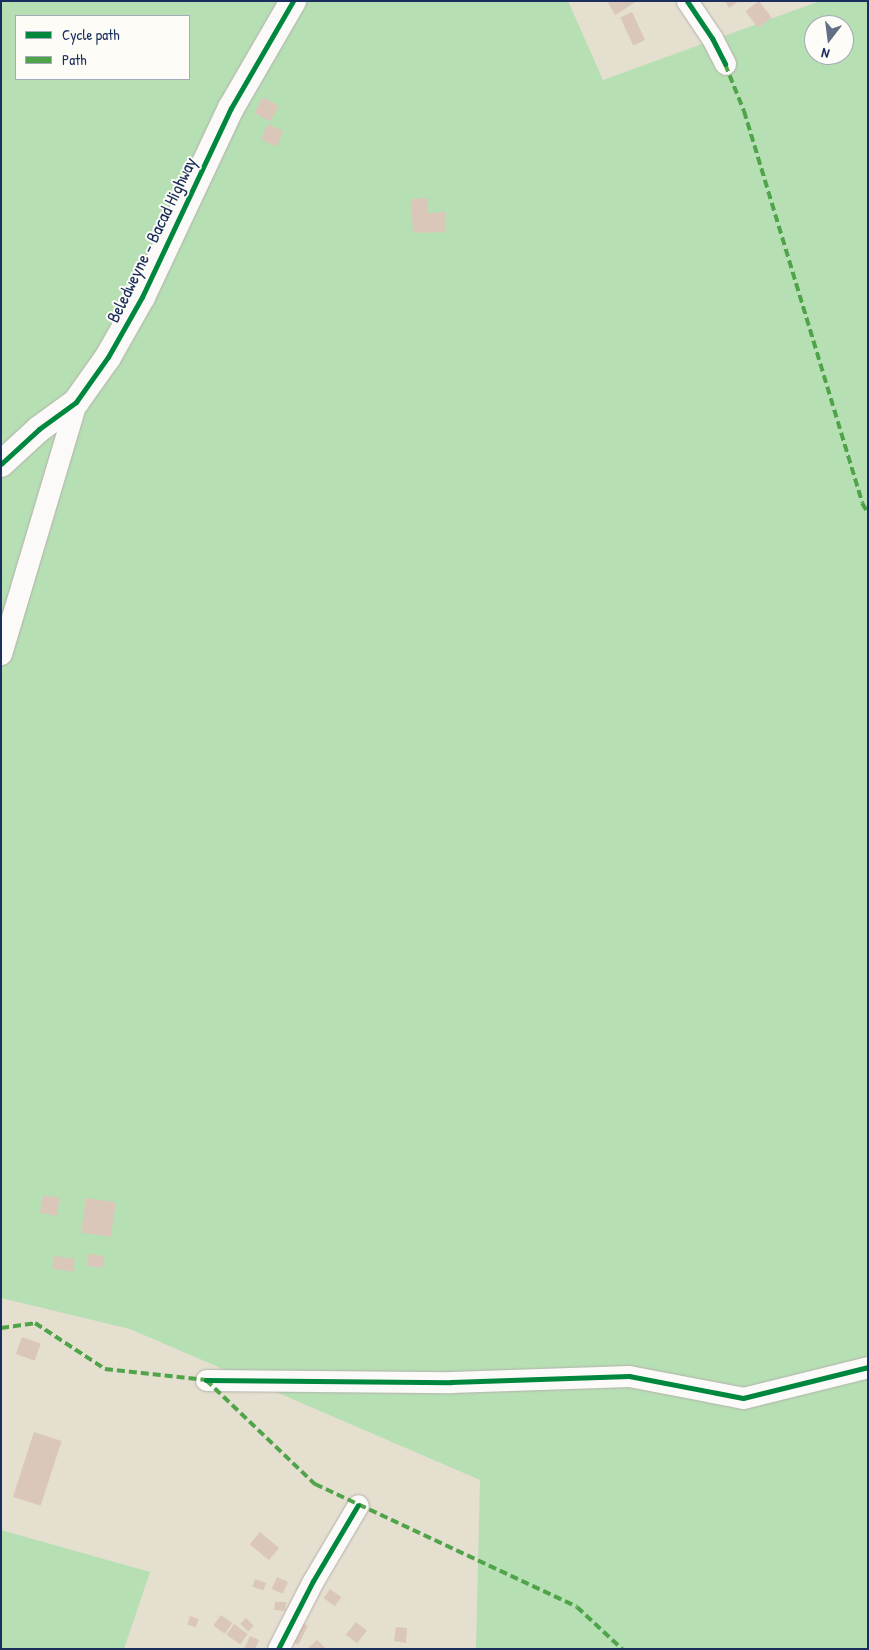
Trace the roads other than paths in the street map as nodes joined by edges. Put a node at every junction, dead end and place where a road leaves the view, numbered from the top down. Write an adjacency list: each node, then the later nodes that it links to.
1 (293, 1): 4 (street, Beledweyne - Bacad Highway)
2 (687, 1): 3 (street)
3 (725, 64)
4 (76, 402): 5 (street, Beledweyne - Bacad Highway); 6 (street)
5 (1, 464)
6 (1, 654)
7 (868, 1367): 8 (street)
8 (206, 1380)
9 (358, 1505): 10 (street)
10 (278, 1649)

